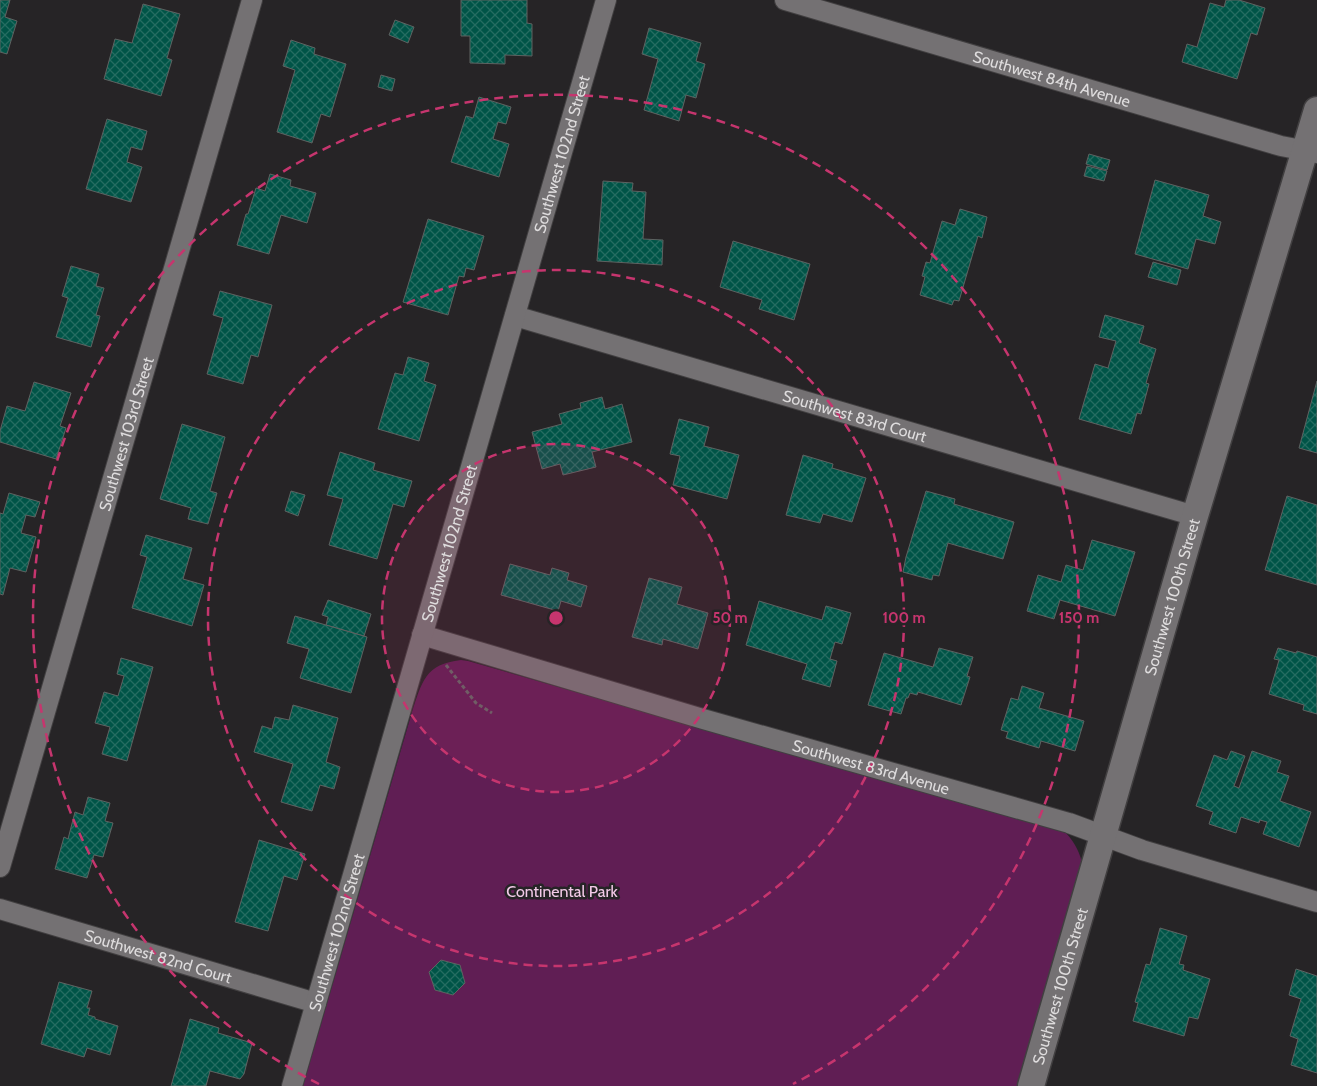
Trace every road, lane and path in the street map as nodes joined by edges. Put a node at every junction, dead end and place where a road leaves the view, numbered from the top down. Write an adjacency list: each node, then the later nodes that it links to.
1 (252, 0): 12 (street, Southwest 103rd Street)
2 (606, 0): 6 (street, Southwest 102nd Street)
3 (785, 0): 5 (street, Southwest 84th Avenue)
4 (1317, 110): 5 (street, Southwest 100th Street)
5 (1311, 152): 7 (street, Southwest 100th Street)
6 (515, 316): 7 (street, Southwest 83rd Court); 8 (street, Southwest 102nd Street)
7 (1195, 516): 11 (street, Southwest 100th Street)
8 (422, 635): 11 (street, Southwest 83rd Avenue); 15 (street, Southwest 102nd Street)
9 (446, 664): 10 (path)
10 (492, 713)
11 (1102, 835): 13 (street, Southwest 83rd Avenue); 17 (street, Southwest 100th Street)
12 (0, 867)
13 (1317, 902)
14 (0, 909): 15 (street, Southwest 82nd Court)
15 (316, 1003): 16 (street, Southwest 102nd Street)
16 (292, 1086)
17 (1031, 1086)

